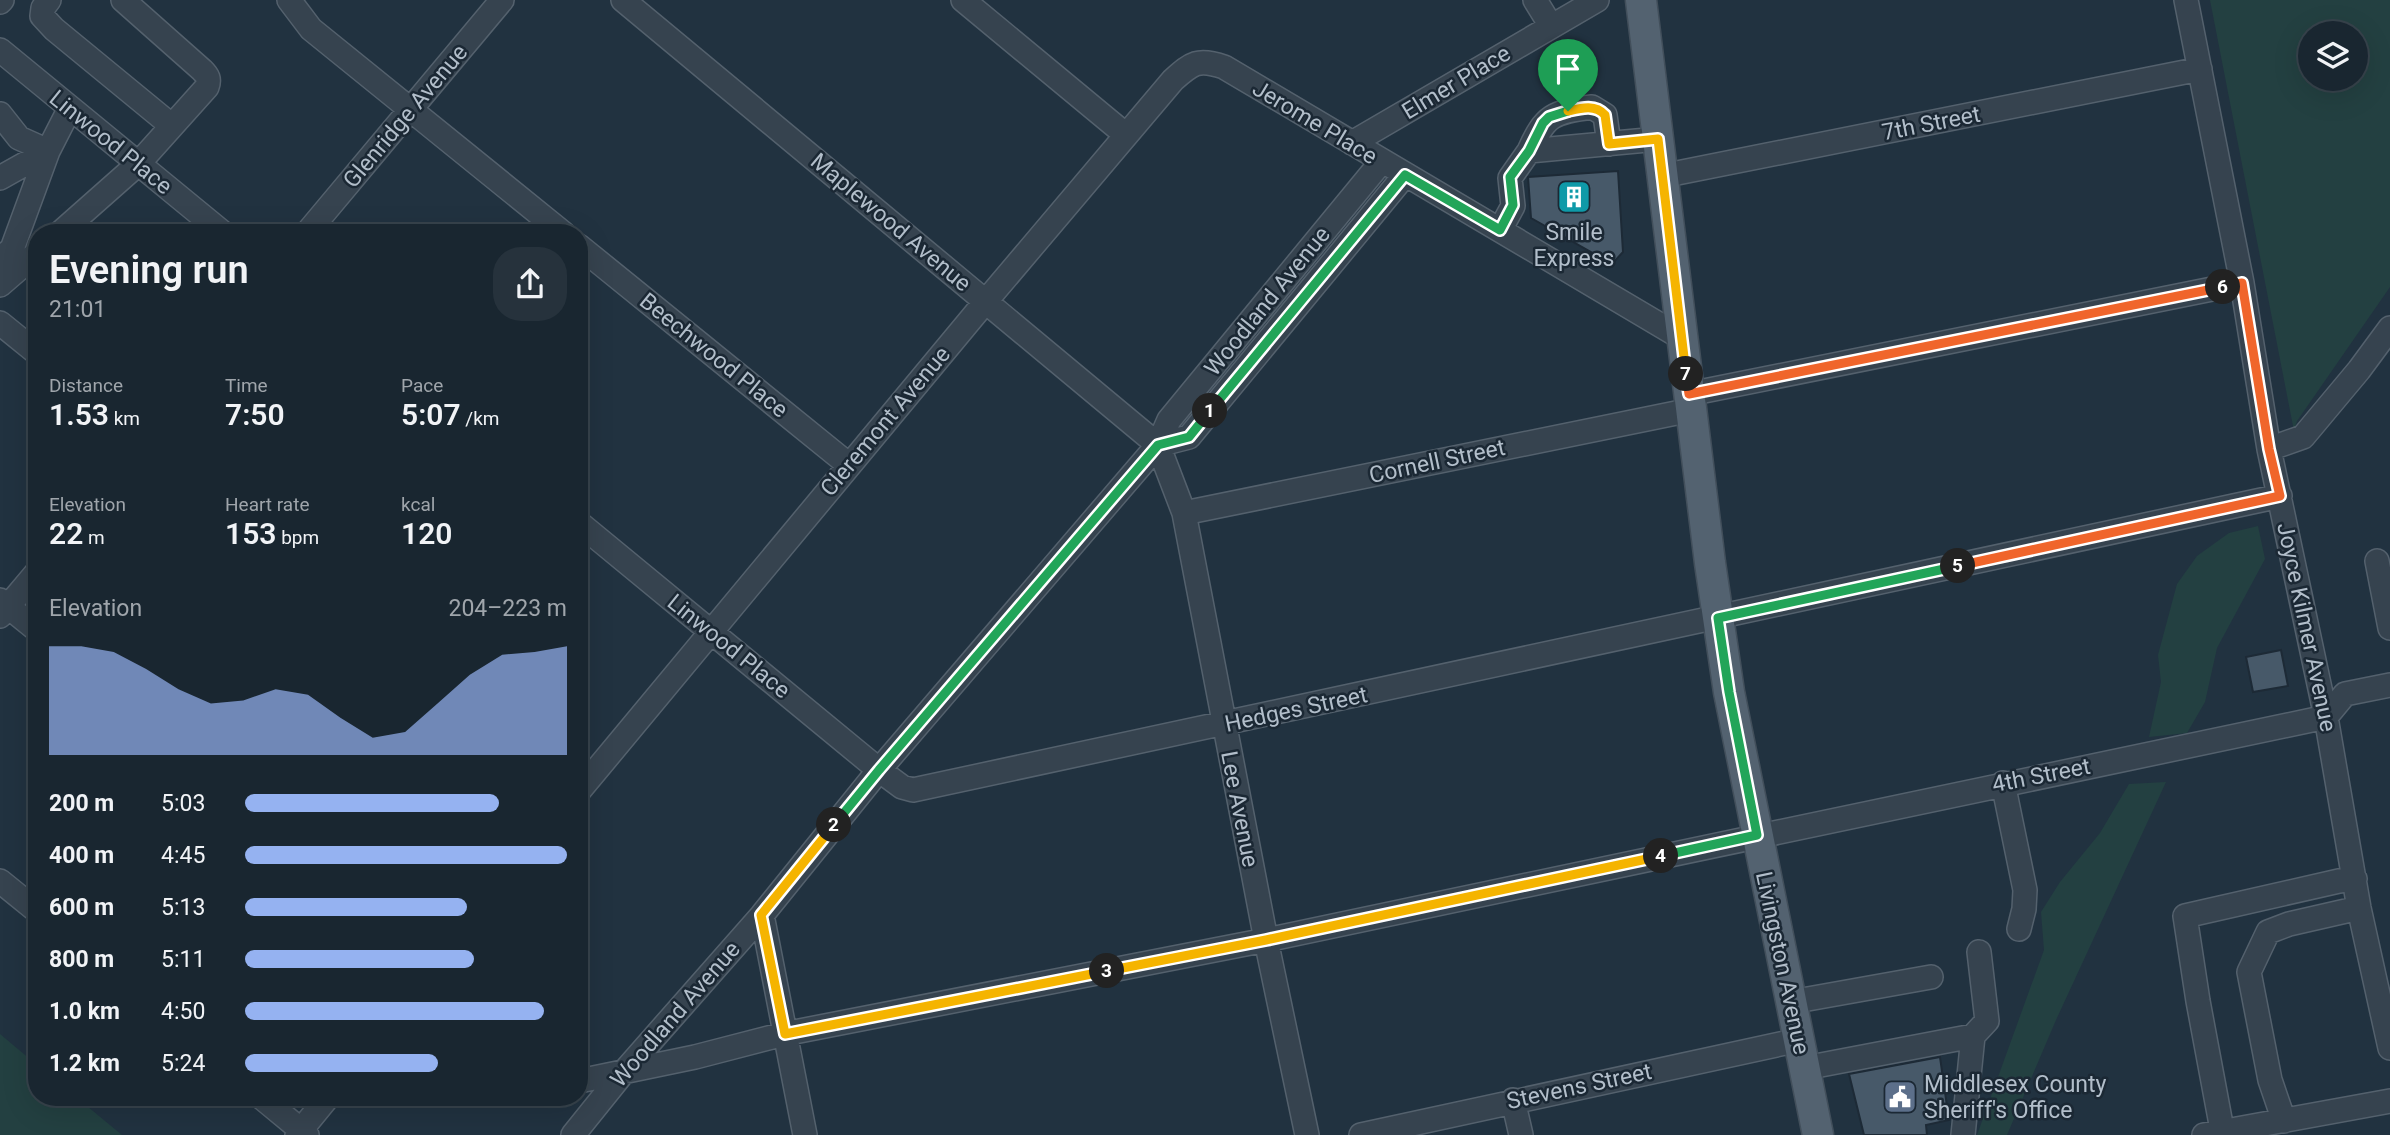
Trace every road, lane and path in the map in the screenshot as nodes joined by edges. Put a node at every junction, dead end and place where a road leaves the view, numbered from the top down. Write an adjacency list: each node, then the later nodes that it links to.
1 (50, 0): 18 (street)
2 (123, 0): 18 (street)
3 (289, 0): 16 (street)
4 (502, 0): 16 (street, Glenridge Avenue)
5 (623, 0): 40 (street, Maplewood Avenue)
6 (963, 0): 19 (street)
7 (1535, 0): 11 (street)
8 (1597, 0): 11 (street, Elmer Place)
9 (1641, 0): 20 (main road, Livingston Avenue)
10 (2186, 0): 14 (street, Joyce Kilmer Avenue)
11 (1551, 26): 21 (street, Elmer Place)
12 (0, 50): 15 (street, Linwood Place)
13 (1199, 62): 19 (street, Cleremont Avenue); 21 (street, Jerome Place)
14 (2200, 69): 28 (street, 7th Street); 38 (street, Joyce Kilmer Avenue)
15 (70, 108): 23 (street); 26 (street, Linwood Place)
16 (411, 109): 32 (street, Glenridge Avenue); 33 (street)
17 (0, 114): 23 (street)
18 (172, 126): 26 (street)
19 (1126, 135): 40 (street, Cleremont Avenue)
20 (1658, 139): 22 (street); 28 (main road, Livingston Avenue)
21 (1352, 143): 25 (street, Jerome Place)
22 (1609, 144): 24 (street); 24 (street)
23 (48, 151): 29 (street); 36 (street)
24 (1529, 151): 34 (street)
25 (1381, 161): 27 (street, Jerome Place); 46 (street, Woodland Avenue)
26 (138, 164): 30 (street); 31 (street, Linwood Place)
27 (1405, 175): 34 (street, Jerome Place); 46 (street, Woodland Avenue)
28 (1662, 176): 43 (main road, Livingston Avenue)
29 (0, 178)
30 (70, 224)
31 (212, 224)
32 (315, 224)
33 (552, 224)
34 (1500, 230): 43 (street, Jerome Place)
35 (588, 253): 48 (street, Beechwood Place)
36 (0, 259)
37 (28, 261): 39 (street)
38 (2242, 283): 45 (street, Cornell Street); 47 (street, Joyce Kilmer Avenue)
39 (0, 285)
40 (986, 301): 46 (street, Maplewood Avenue); 48 (street, Cleremont Avenue)
41 (0, 323): 44 (street)
42 (2390, 328): 47 (street)
43 (1682, 338): 45 (main road, Livingston Avenue)
44 (28, 346)
45 (1690, 402): 50 (street, Cornell Street); 55 (main road, Livingston Avenue)
46 (1158, 445): 50 (street, Lee Avenue); 62 (street, Woodland Avenue)
47 (2269, 449): 49 (street, Joyce Kilmer Avenue)
48 (849, 465): 58 (street, Cleremont Avenue)
49 (2280, 496): 55 (street, Hedges Street); 60 (street, Joyce Kilmer Avenue)
50 (1184, 513): 61 (street, Lee Avenue)
51 (588, 530): 58 (street, Linwood Place)
52 (2377, 561): 57 (street)
53 (28, 581): 54 (street)
54 (3, 607): 56 (street)
55 (1718, 618): 61 (street, Hedges Street); 65 (main road, Livingston Avenue)
56 (28, 624)
57 (2390, 628)
58 (710, 630): 62 (street, Linwood Place); 63 (street, Cleremont Avenue)
59 (2390, 685): 60 (street)
60 (2326, 717): 64 (street, 4th Street); 66 (street, Joyce Kilmer Avenue)
61 (1223, 725): 62 (street, Hedges Street); 72 (street, Lee Avenue)
62 (879, 770): 70 (street, Woodland Avenue)
63 (588, 779)
64 (2003, 783): 65 (street, 4th Street); 71 (street)
65 (1757, 835): 72 (street, 4th Street); 75 (main road, Livingston Avenue)
66 (2355, 879): 69 (street, Joyce Kilmer Avenue); 88 (street)
67 (0, 881): 68 (street)
68 (28, 904)
69 (2359, 908): 78 (street, Joyce Kilmer Avenue); 86 (street)
70 (761, 915): 76 (street); 80 (street, Woodland Avenue)
71 (2019, 929)
72 (1266, 940): 76 (street, 4th Street); 91 (street, Lee Avenue)
73 (1979, 952): 77 (street)
74 (1931, 977): 75 (street)
75 (1791, 1002): 79 (main road, Livingston Avenue)
76 (785, 1034): 80 (street, 4th Street); 90 (street)
77 (1973, 1036): 79 (street, Stevens Street); 95 (street)
78 (2390, 1048)
79 (1802, 1054): 82 (street, Stevens Street); 94 (main road, Livingston Avenue)
80 (622, 1074): 81 (street, 4th Street); 89 (street, Woodland Avenue)
81 (588, 1079)
82 (1513, 1100): 92 (street, Stevens Street); 93 (street)
83 (2390, 1101): 86 (street)
84 (271, 1106): 87 (street)
85 (322, 1106): 87 (street)
86 (2284, 1121): 88 (street)
87 (302, 1133)
88 (2217, 1134)
89 (573, 1135)
90 (805, 1135)
91 (1307, 1135)
92 (1361, 1135)
93 (1521, 1135)
94 (1818, 1135)
95 (1963, 1135)

